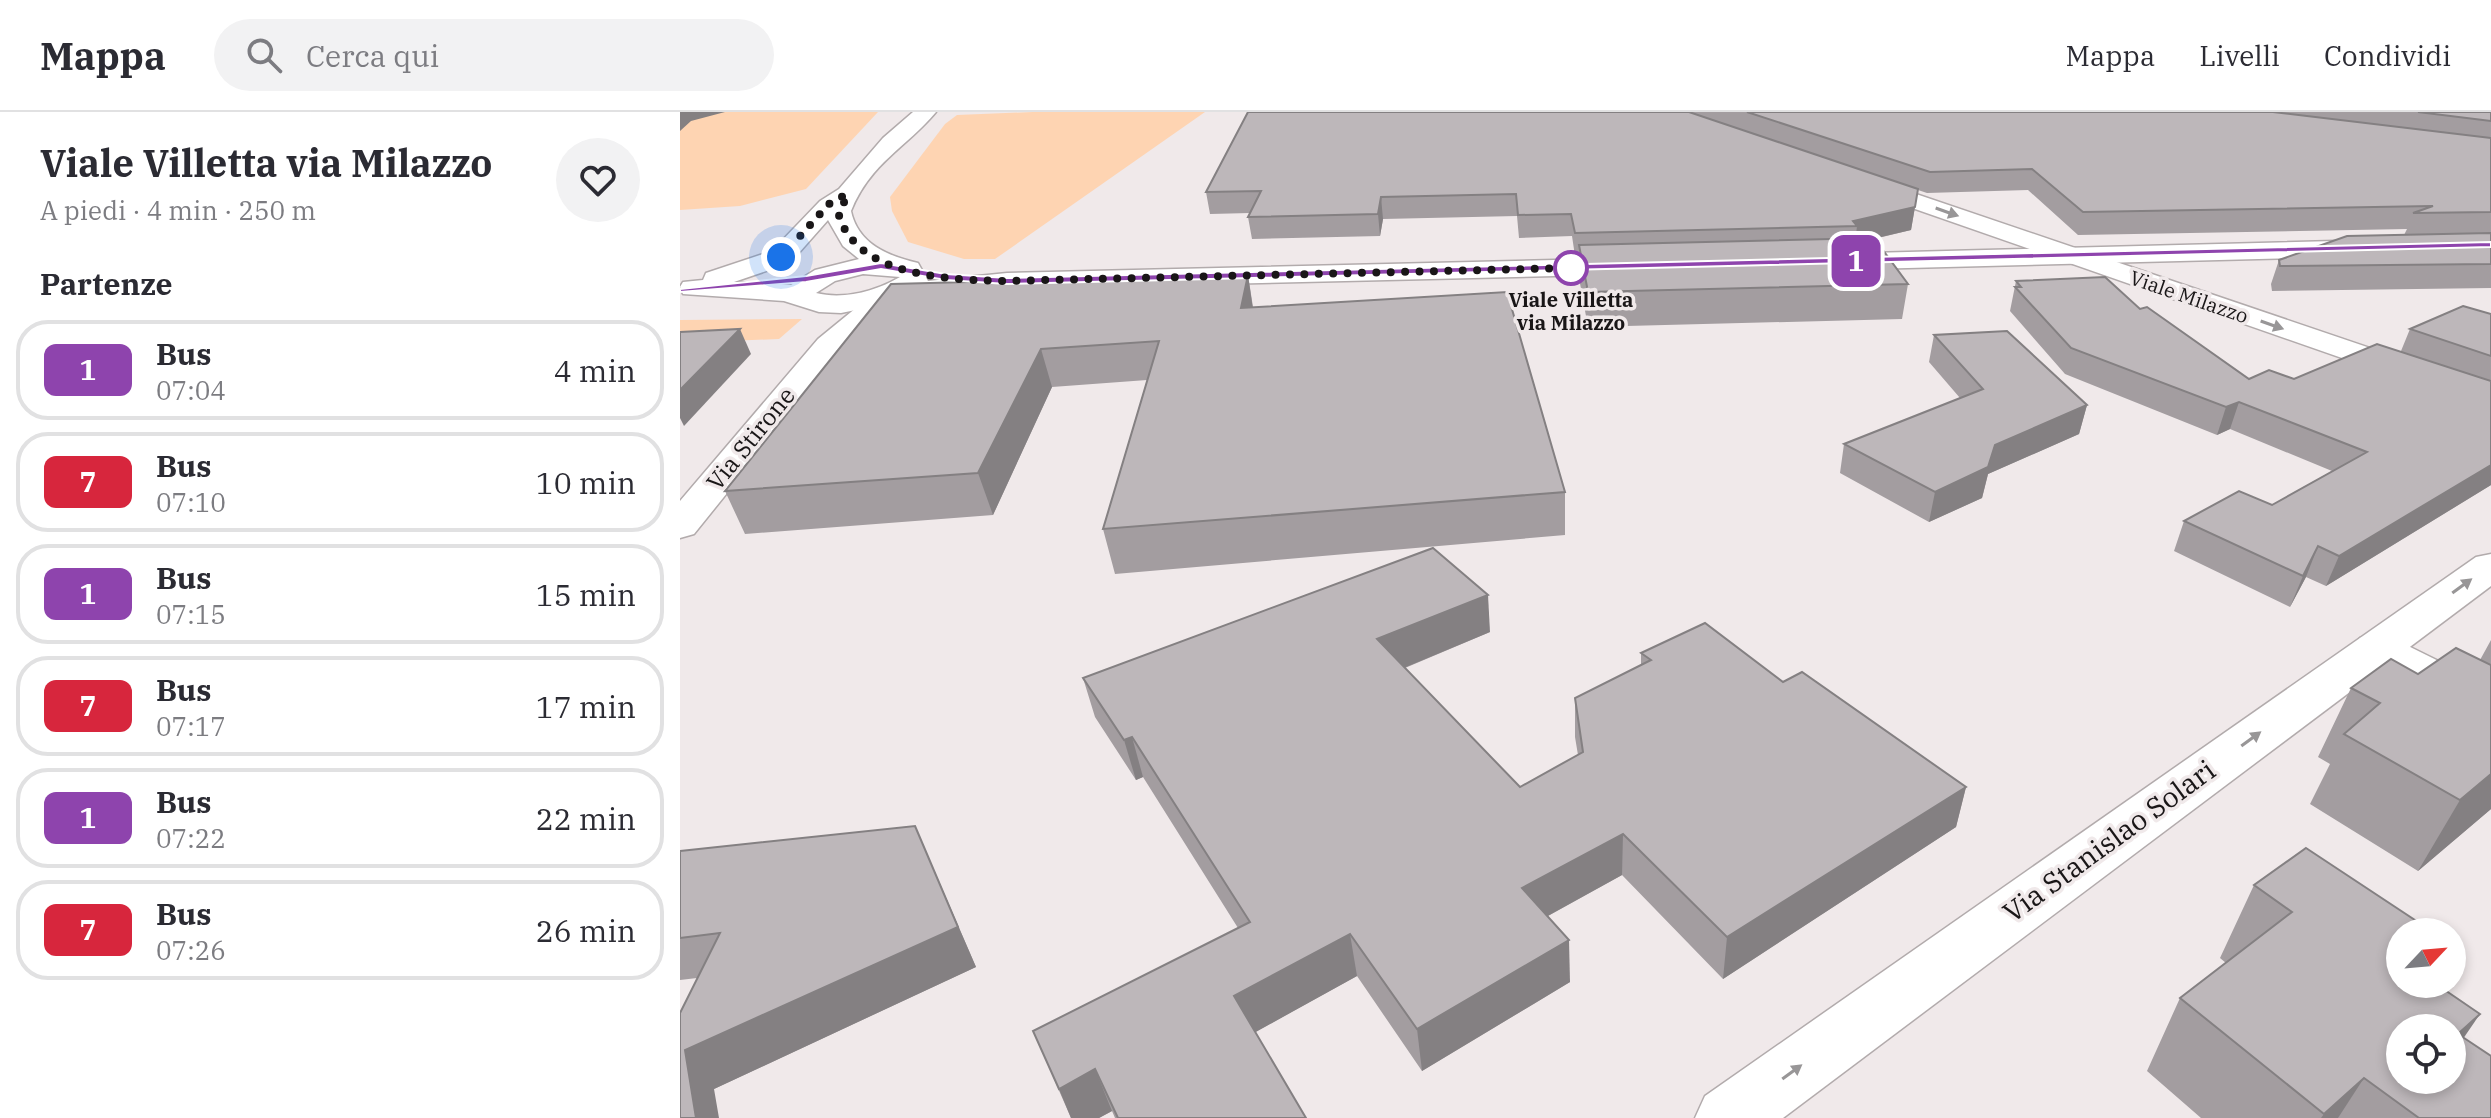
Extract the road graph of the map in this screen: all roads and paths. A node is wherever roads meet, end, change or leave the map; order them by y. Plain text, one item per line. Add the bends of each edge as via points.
1 (926, 112) edge
2 (1834, 172) edge
3 (847, 194) junction
4 (849, 240) junction
5 (2491, 245) edge
6 (2072, 257) junction
7 (1811, 262) edge
8 (1667, 266) edge
9 (904, 268) junction
10 (1007, 281) junction
11 (684, 288) edge
12 (817, 288) junction
13 (889, 295) junction
14 (823, 352) junction
15 (2491, 400) edge
16 (680, 526) edge
17 (2491, 566) edge
18 (2376, 648) junction
19 (2491, 706) edge
20 (1729, 1118) edge

1 - 3 street via 903,128
2 -> 6 street, Viale Milazzo
3 - 4 street via 839,216
3 - 11 street via 829,204 781,257
4 - 9 street via 878,260
4 - 12 street via 846,264
5 - 6 street
6 - 7 street
6 -> 15 street, Viale Milazzo
8 - 10 street
9 - 10 street
9 - 12 street via 870,266
9 - 13 street, Via Stirone via 916,279
10 - 13 street
11 - 12 street
12 - 13 street via 841,304
12 - 14 street via 825,316
13 - 14 street, Via Stirone
14 - 16 street, Via Stirone
18 -> 17 street, Via Stanislao Solari
18 - 19 street
20 -> 18 street, Via Stanislao Solari

